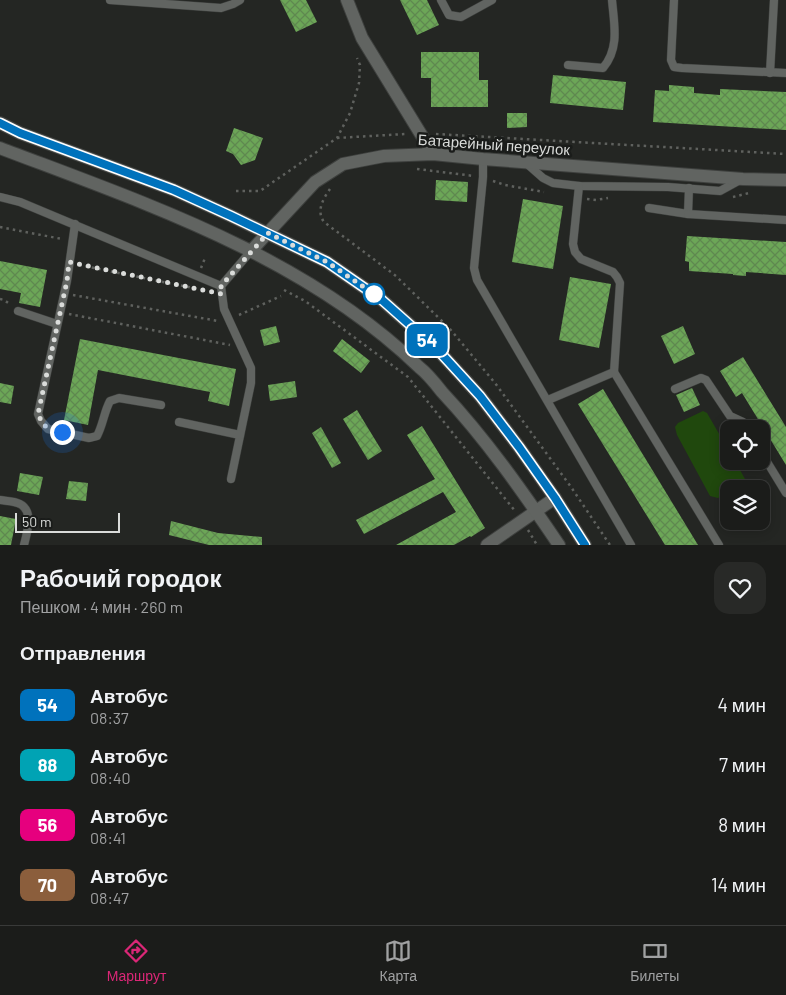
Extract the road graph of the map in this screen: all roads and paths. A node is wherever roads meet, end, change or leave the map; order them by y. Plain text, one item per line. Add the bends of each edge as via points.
1 (110, 0) edge
2 (240, 0) edge
3 (347, 0) edge
4 (441, 0) edge
5 (492, 0) edge
6 (612, 0) edge
7 (674, 0) edge
8 (774, 0) edge
9 (357, 57) dead end
10 (568, 65) dead end
11 (770, 72) junction
12 (786, 74) edge
13 (0, 123) edge
14 (420, 133) junction
15 (338, 138) junction
16 (0, 148) edge
17 (433, 154) junction
18 (786, 154) edge
19 (483, 159) junction
20 (525, 162) junction
21 (415, 169) dead end
22 (484, 177) junction
23 (743, 179) junction
24 (786, 180) edge
25 (579, 186) junction
26 (331, 188) dead end
27 (689, 188) junction
28 (236, 191) dead end
29 (0, 197) edge
30 (649, 208) dead end
31 (688, 214) junction
32 (786, 220) edge
33 (75, 224) junction
34 (0, 227) edge
35 (268, 233) junction
36 (73, 241) junction
37 (251, 251) junction
38 (69, 262) junction
39 (222, 290) junction
40 (284, 290) dead end
41 (64, 293) junction
42 (281, 296) dead end
43 (0, 299) edge
44 (12, 305) dead end
45 (18, 311) dead end
46 (60, 313) junction
47 (229, 320) junction
48 (57, 324) junction
49 (236, 347) dead end
50 (614, 372) junction
51 (675, 389) dead end
52 (548, 400) junction
53 (161, 405) dead end
54 (739, 420) edge
55 (179, 422) dead end
56 (240, 436) junction
57 (770, 467) edge
58 (231, 479) dead end
59 (786, 493) edge
60 (555, 498) junction
61 (0, 500) edge
62 (536, 511) junction
63 (523, 520) junction
64 (24, 545) edge
65 (487, 545) edge
66 (559, 545) edge
67 (585, 545) edge
68 (610, 545) edge
69 (631, 545) edge
70 (719, 545) edge

1 - 2 lane via 221,8
3 - 14 main road via 362,38
4 - 5 lane via 450,15 461,17
6 - 10 lane via 615,39 610,60 603,68
7 - 11 lane via 670,60 674,67
8 - 11 lane
9 - 15 path via 360,65 358,83 350,113
11 - 12 lane
13 - 35 main road via 174,190
14 - 15 path
14 - 17 main road
14 - 18 path
15 - 28 path via 260,191
16 - 37 main road via 164,211
17 - 19 main road, Батарейный переулок
17 - 35 main road, Батарейный переулок via 384,156 344,164 316,182
19 - 20 main road, Батарейный переулок
19 - 22 lane
20 - 23 main road, Батарейный переулок
20 - 25 lane via 553,183
21 - 22 path
22 - 52 lane via 474,268 477,280
23 - 24 main road, Батарейный переулок
23 - 27 lane via 720,191
25 - 27 lane
25 - 50 lane via 575,252 581,259 613,272 620,283
26 - 68 path via 319,210 320,217 396,276 450,330 495,383
27 - 31 lane
29 - 33 lane
30 - 31 lane
31 - 32 lane
33 - 36 lane
33 - 39 lane
34 - 36 path
35 - 37 main road, Батарейный переулок
35 - 60 main road via 327,262 382,300 436,348 480,396
36 - 38 lane
37 - 39 lane, Батарейный переулок
37 - 62 main road via 314,286 367,322 420,367 463,414
38 - 39 path
38 - 41 lane
39 - 47 lane
40 - 63 path via 305,301 408,377
41 - 46 lane
41 - 47 path via 224,322
42 - 47 path
43 - 44 path
45 - 48 lane
46 - 48 lane
46 - 49 path
47 - 56 lane via 251,368 252,383
48 - 53 lane via 38,414 48,429 89,438 97,436 110,401 119,398
50 - 52 lane
50 - 70 lane
51 - 54 lane via 701,378 706,380 730,416
52 - 69 lane
55 - 56 lane
56 - 58 lane
57 - 59 lane
60 - 62 main road
60 - 67 main road
61 - 64 lane via 20,504 27,511
62 - 63 main road
62 - 66 main road
63 - 65 main road

